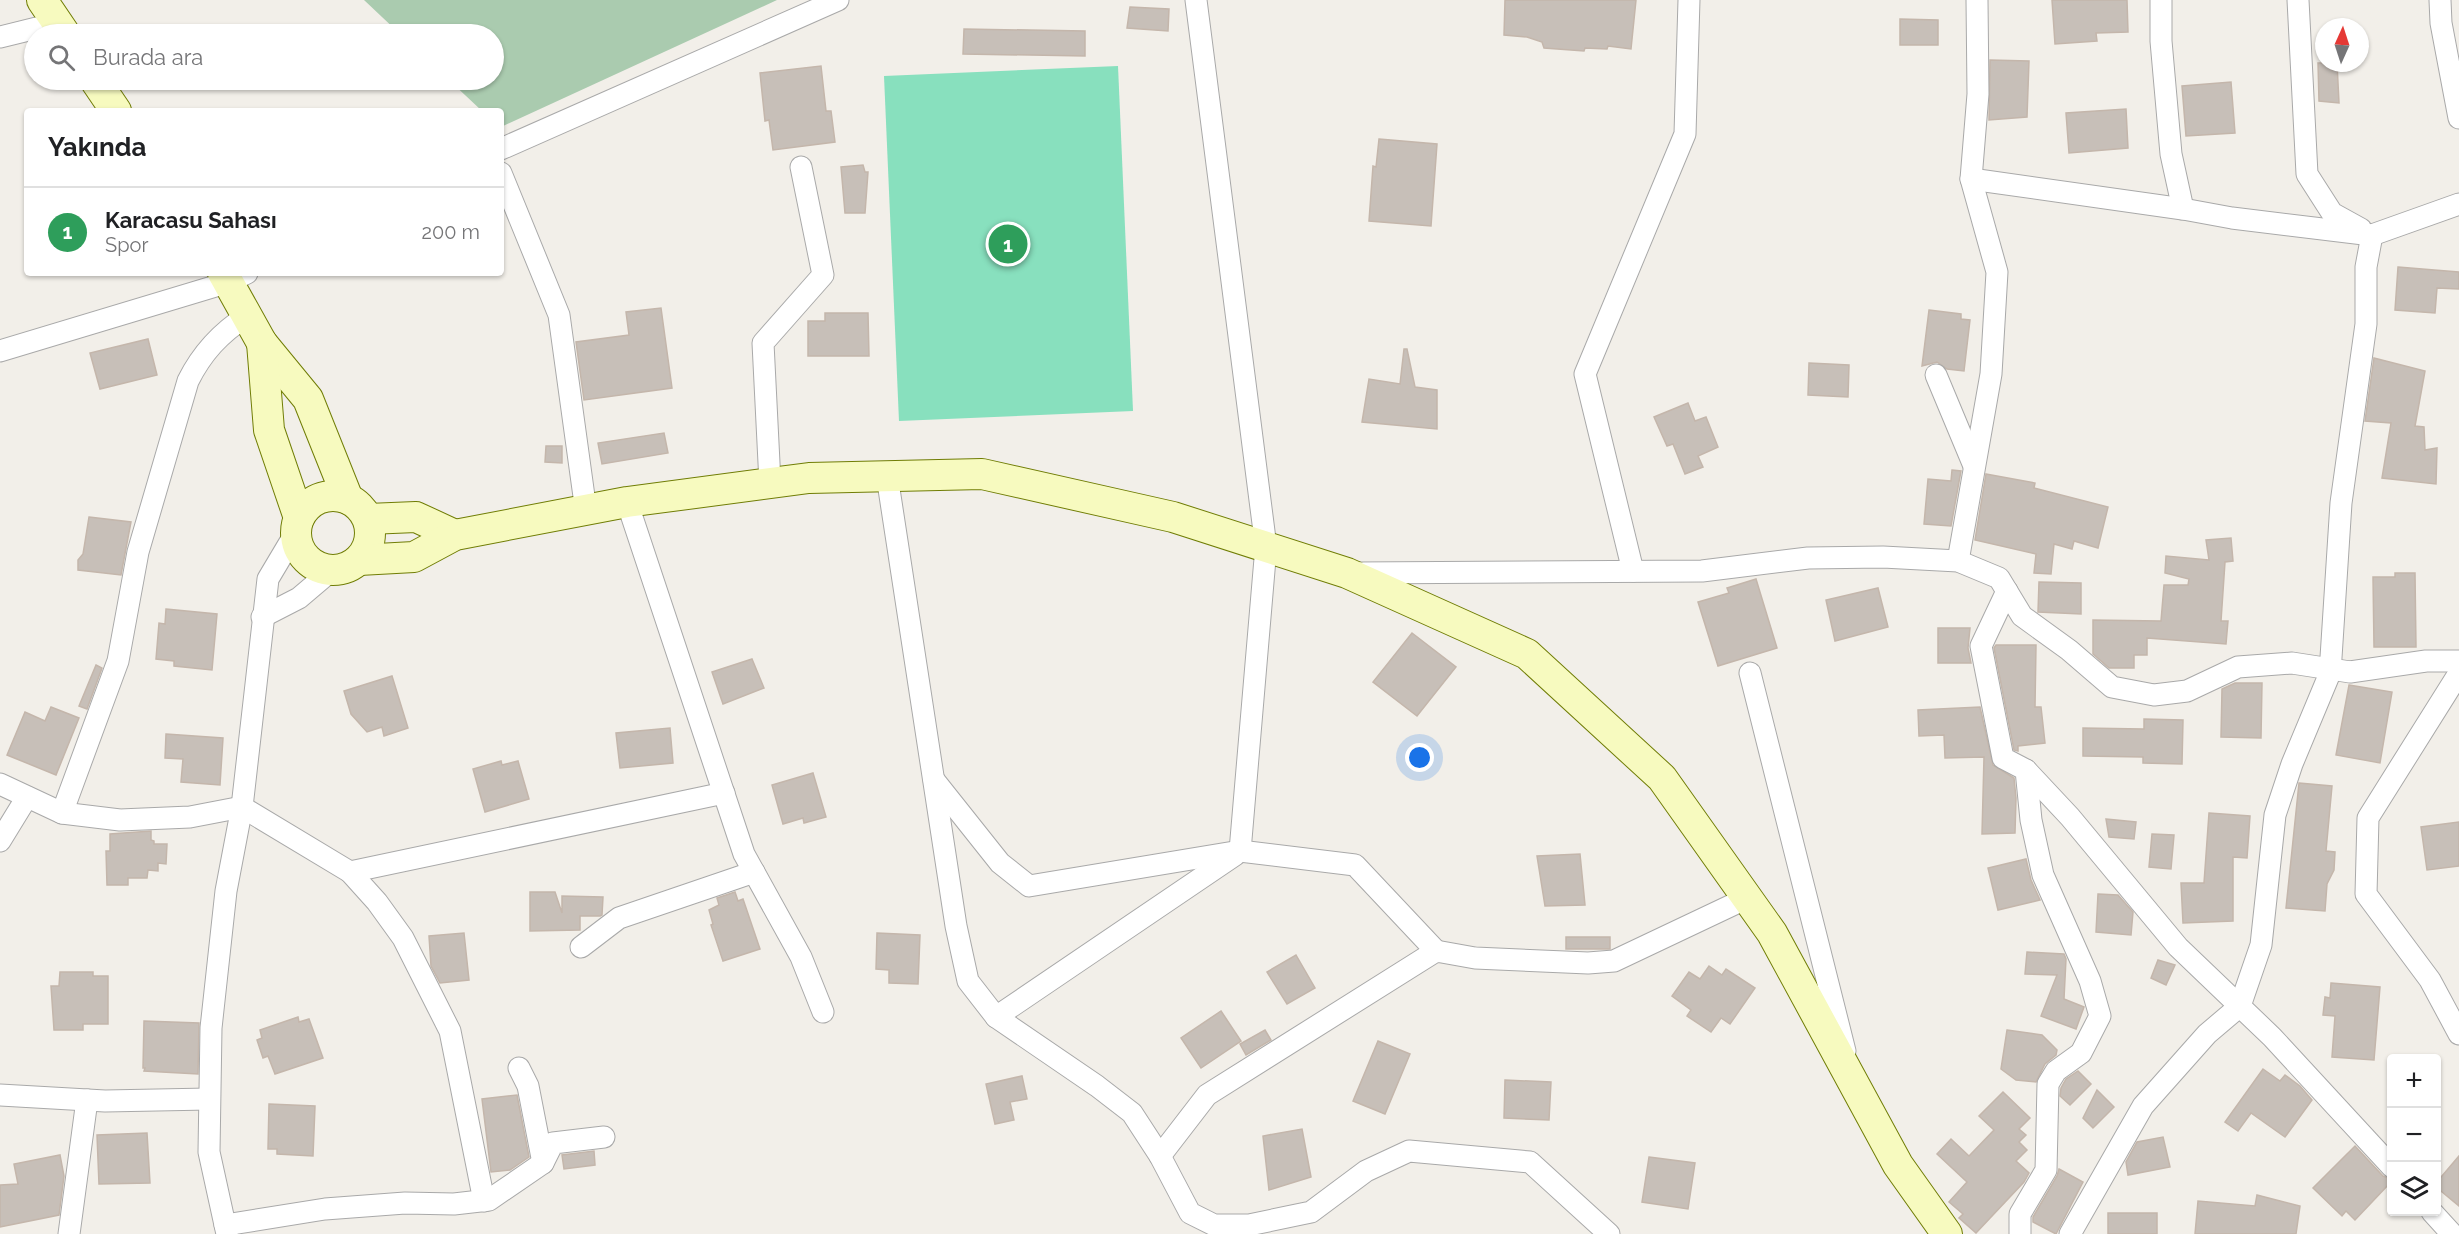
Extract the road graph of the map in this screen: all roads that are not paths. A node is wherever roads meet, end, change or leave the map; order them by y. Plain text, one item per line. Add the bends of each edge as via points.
1 (838, 0) edge
2 (1197, 0) edge
3 (1689, 0) edge
4 (1977, 0) edge
5 (2161, 0) edge
6 (2298, 0) edge
7 (2440, 0) edge
8 (55, 19) edge
9 (40, 24) edge
10 (24, 29) edge
11 (0, 37) edge
12 (102, 90) edge
13 (114, 108) edge
14 (2459, 118) edge
15 (504, 148) edge
16 (801, 167) dead end
17 (1971, 179) junction
18 (504, 180) edge
19 (2459, 204) edge
20 (2183, 209) junction
21 (2372, 234) junction
22 (233, 276) edge
23 (247, 316) junction
24 (262, 343) junction
25 (0, 351) edge
26 (1936, 375) dead end
27 (1974, 466) junction
28 (887, 476) junction
29 (770, 483) junction
30 (627, 502) junction
31 (358, 509) junction
32 (586, 511) junction
33 (297, 525) junction
34 (455, 535) junction
35 (1266, 547) junction
36 (1958, 561) junction
37 (346, 565) junction
38 (1633, 571) junction
39 (1347, 573) junction
40 (2007, 591) junction
41 (262, 617) junction
42 (2459, 662) edge
43 (2330, 669) junction
44 (1750, 673) dead end
45 (2459, 673) edge
46 (2026, 770) junction
47 (933, 779) junction
48 (0, 784) edge
49 (724, 793) junction
50 (27, 797) junction
51 (242, 807) junction
52 (62, 813) junction
53 (0, 841) edge
54 (1240, 851) junction
55 (350, 872) junction
56 (754, 872) junction
57 (1747, 898) junction
58 (581, 947) dead end
59 (1436, 951) junction
60 (2240, 1006) junction
61 (823, 1012) dead end
62 (996, 1017) junction
63 (2459, 1034) edge
64 (519, 1068) dead end
65 (1852, 1080) junction
66 (0, 1095) edge
67 (209, 1098) junction
68 (87, 1100) junction
69 (604, 1137) dead end
70 (1160, 1156) junction
71 (543, 1163) junction
72 (2387, 1163) edge
73 (484, 1201) junction
74 (2436, 1216) edge
75 (226, 1229) edge
76 (69, 1234) edge
77 (1609, 1234) edge
78 (1947, 1234) edge
79 (2020, 1234) edge
80 (2070, 1234) edge
81 (2452, 1234) edge

1 - 15 street
2 - 35 street
3 - 38 street via 1685,134 1585,374
4 - 17 street via 1978,94
5 - 20 street via 2171,154
6 - 21 street via 2307,174 2332,213
7 - 14 street
8 - 9 street
10 - 11 street
12 - 13 main road
16 - 29 street via 823,275 763,343
17 - 20 street
17 - 27 street via 1997,272 1991,374
18 - 32 street via 559,315
19 - 21 street
20 - 21 street
21 - 43 street via 2366,267 2366,324 2341,503
22 - 23 main road
22 - 25 street
23 - 24 main road
23 - 52 street via 219,336 188,381 138,552 118,661
24 - 31 main road via 308,399
24 - 33 main road via 269,430
26 - 27 street
27 - 36 street
28 - 29 main road
28 - 35 main road via 982,474 1173,517
28 - 47 street
29 - 30 main road
30 - 32 main road
30 - 49 street
31 - 33 main road via 334,495 320,498 308,506
31 - 34 main road via 416,517
31 - 37 main road via 371,534 367,548
32 - 34 main road
33 - 37 main road via 298,546 306,558 318,567
33 - 41 street via 268,579
34 - 37 main road via 414,557
35 - 39 main road
35 - 54 street
36 - 38 street via 1808,558 1702,571
36 - 40 street via 1999,578
37 - 41 street via 299,598
38 - 39 street
39 - 57 main road via 1527,654 1662,778
40 - 43 street via 2022,616 2112,687 2154,695 2187,691 2238,668 2292,663
40 - 46 street via 1981,646 2003,758
41 - 51 street
42 - 43 street via 2426,661 2350,672
43 - 60 street via 2275,815 2261,945
44 - 65 street
45 - 63 street via 2368,818 2366,894 2430,980
46 - 60 street via 2178,947
46 - 79 street via 2031,820 2043,875 2090,981 2100,1016 2081,1053 2056,1071 2048,1084 2046,1170 2020,1214
47 - 54 street via 1000,863 1029,886
47 - 62 street via 968,981
48 - 50 street
49 - 55 street
49 - 56 street
50 - 52 street
50 - 53 street
51 - 52 street via 154,820
51 - 55 street
51 - 67 street via 226,891 212,1017
54 - 59 street via 1355,866
54 - 62 street
55 - 73 street via 403,938 450,1031
56 - 58 street via 619,918
56 - 61 street via 801,957
57 - 59 street via 1614,961 1475,958
57 - 65 main road via 1772,933
59 - 70 street via 1207,1095
60 - 72 street
60 - 80 street via 2207,1034 2143,1106
62 - 70 street via 1132,1113
64 - 71 street via 528,1086
65 - 78 main road via 1898,1166
66 - 68 street
67 - 68 street
67 - 75 street via 209,1152
68 - 76 street
69 - 71 street via 553,1143
70 - 77 street via 1190,1213 1214,1225 1250,1225 1311,1212 1366,1171 1409,1151 1530,1162
71 - 73 street
73 - 75 street via 325,1209
74 - 81 street

